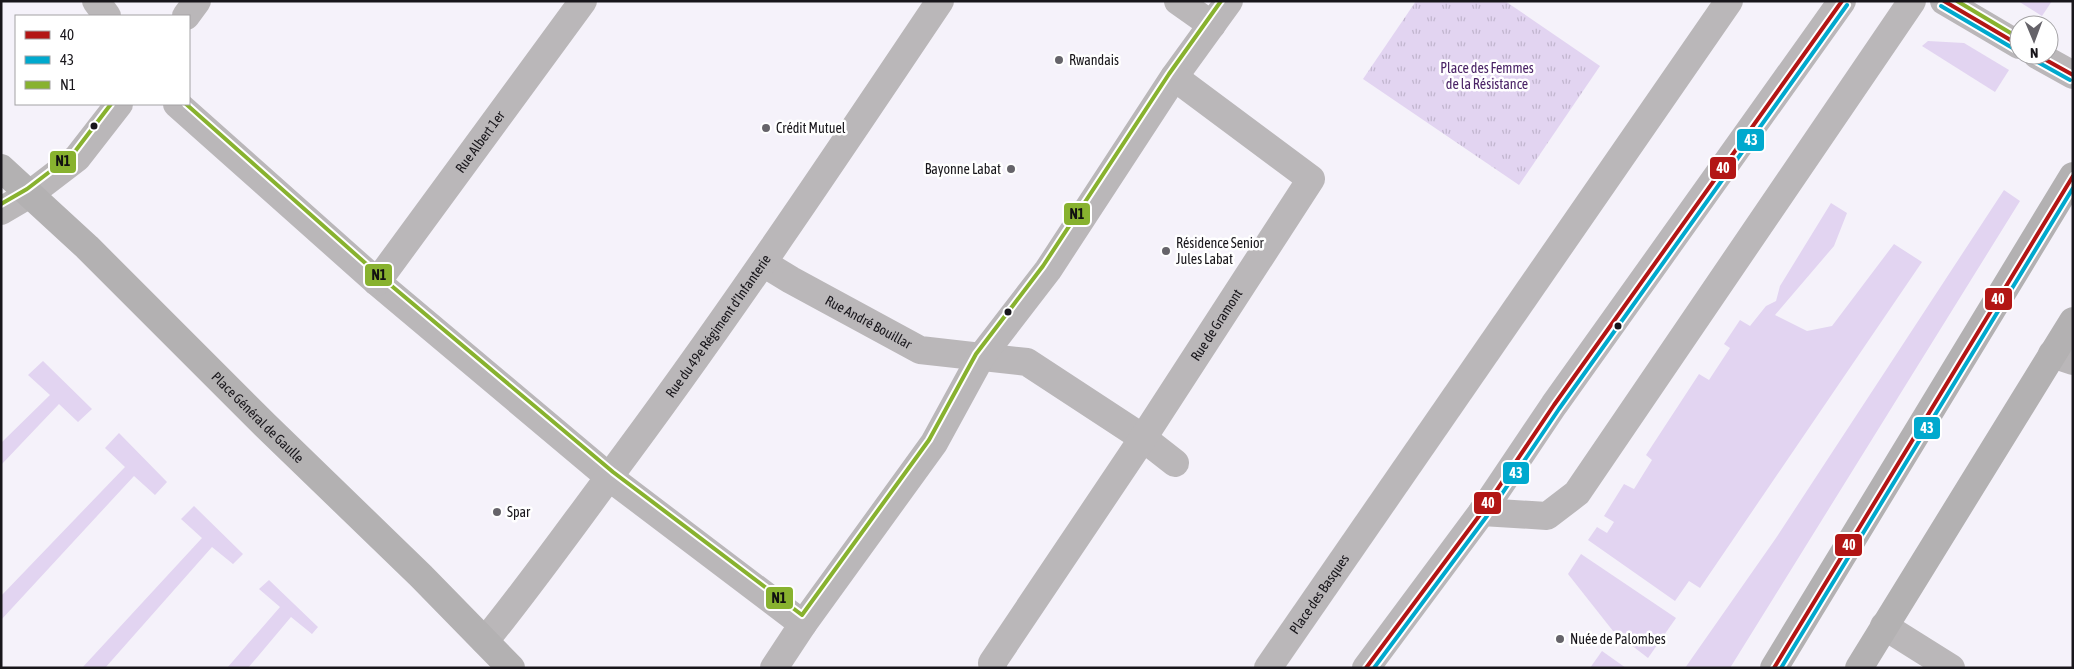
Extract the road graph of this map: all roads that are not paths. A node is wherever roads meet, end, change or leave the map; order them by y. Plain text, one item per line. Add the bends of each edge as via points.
1 (96, 1) edge
2 (197, 1) edge
3 (583, 1) edge
4 (940, 1) edge
5 (1178, 1) edge
6 (1229, 1) edge
7 (1729, 1) edge
8 (1842, 1) edge
9 (1912, 1) edge
10 (1944, 1) edge
11 (106, 15) edge
12 (187, 15) edge
13 (1212, 25) junction
14 (2009, 39) edge
15 (2055, 65) edge
16 (2073, 75) edge
17 (1174, 77) junction
18 (118, 105) edge
19 (178, 105) edge
20 (1, 168) edge
21 (2073, 176) edge
22 (30, 194) junction
23 (1, 211) edge
24 (764, 263) junction
25 (377, 282) junction
26 (2073, 321) edge
27 (981, 357) junction
28 (2062, 357) edge
29 (1143, 438) junction
30 (1175, 463) dead end
31 (609, 477) junction
32 (1482, 512) junction
33 (803, 624) junction
34 (1884, 626) junction
35 (485, 641) junction
36 (511, 668) edge
37 (774, 668) edge
38 (993, 668) edge
39 (1268, 668) edge
40 (1366, 668) edge
41 (1774, 668) edge
42 (1858, 668) edge
43 (1951, 668) edge

1 - 11 street
2 - 12 street
3 - 25 street, Rue Albert 1er
4 - 24 street, Rue du 49e Régiment d'Infanterie
5 - 13 street
6 - 13 street
7 - 39 street, Place des Basques
8 - 32 street via 1549,412
9 - 32 street via 1577,493 1547,516
10 - 14 street
13 - 17 street
15 - 16 street
17 - 27 street via 1048,270
17 - 29 street, Rue de Gramont via 1312,178
18 - 22 street via 77,158
19 - 25 street
20 - 22 main road, Place Général de Gaulle
21 - 41 main road
22 - 23 street
22 - 35 main road, Place Général de Gaulle
24 - 27 street, Rue André Bouillar via 920,350
24 - 31 street, Rue du 49e Régiment d'Infanterie
25 - 31 street
26 - 28 main road
27 - 29 street via 1027,362
27 - 33 street via 934,443
28 - 34 main road
29 - 30 street
29 - 38 street, Rue de Gramont via 992,663
31 - 33 street
31 - 35 street, Rue du 49e Régiment d'Infanterie
32 - 40 street
33 - 37 street
34 - 42 main road
34 - 43 street
35 - 36 main road, Place Général de Gaulle

